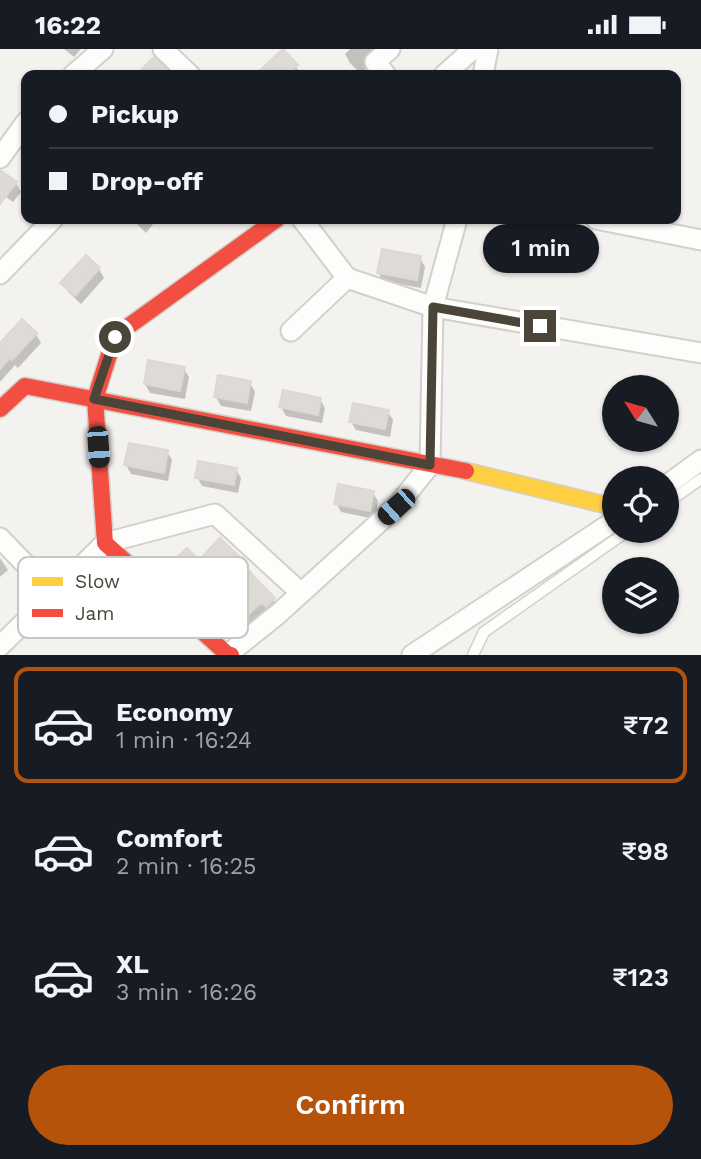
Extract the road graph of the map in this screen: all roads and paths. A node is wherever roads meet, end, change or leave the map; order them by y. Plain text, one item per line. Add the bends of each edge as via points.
1 (103, 49) edge
2 (163, 49) edge
3 (390, 49) edge
4 (473, 49) edge
5 (488, 49) edge
6 (79, 70) edge
7 (185, 70) edge
8 (382, 70) edge
9 (450, 70) edge
10 (484, 70) edge
11 (21, 129) edge
12 (0, 158) edge
13 (48, 224) edge
14 (270, 224) edge
15 (306, 224) edge
16 (456, 224) edge
17 (621, 224) edge
18 (701, 240) edge
19 (0, 274) edge
20 (347, 278) junction
21 (433, 307) junction
22 (292, 331) dead end
23 (701, 353) edge
24 (94, 399) junction
25 (0, 409) edge
26 (701, 460) edge
27 (430, 465) junction
28 (679, 476) edge
29 (701, 479) edge
30 (679, 495) edge
31 (602, 504) edge
32 (602, 529) edge
33 (0, 538) edge
34 (105, 543) junction
35 (611, 543) edge
36 (18, 557) edge
37 (91, 557) edge
38 (120, 557) edge
39 (301, 593) junction
40 (18, 629) edge
41 (209, 638) edge
42 (0, 646) edge
43 (228, 655) edge
44 (412, 655) edge
45 (473, 655) edge

1 - 6 street
2 - 7 street
3 - 8 street via 375,62
4 - 9 street
5 - 10 street
11 - 12 street
13 - 19 street
14 - 24 street via 115,337
15 - 20 street
16 - 21 street
17 - 18 street
20 - 21 street
20 - 22 street
21 - 23 street
21 - 27 street
24 - 25 street via 25,386
24 - 27 street
24 - 34 street
26 - 28 street
27 - 31 street
27 - 39 street via 396,507
29 - 30 lane
32 - 44 street
33 - 36 street
34 - 37 street
34 - 38 street
34 - 39 street via 215,513
35 - 45 lane via 484,632
39 - 43 street
40 - 42 street
41 - 43 street

